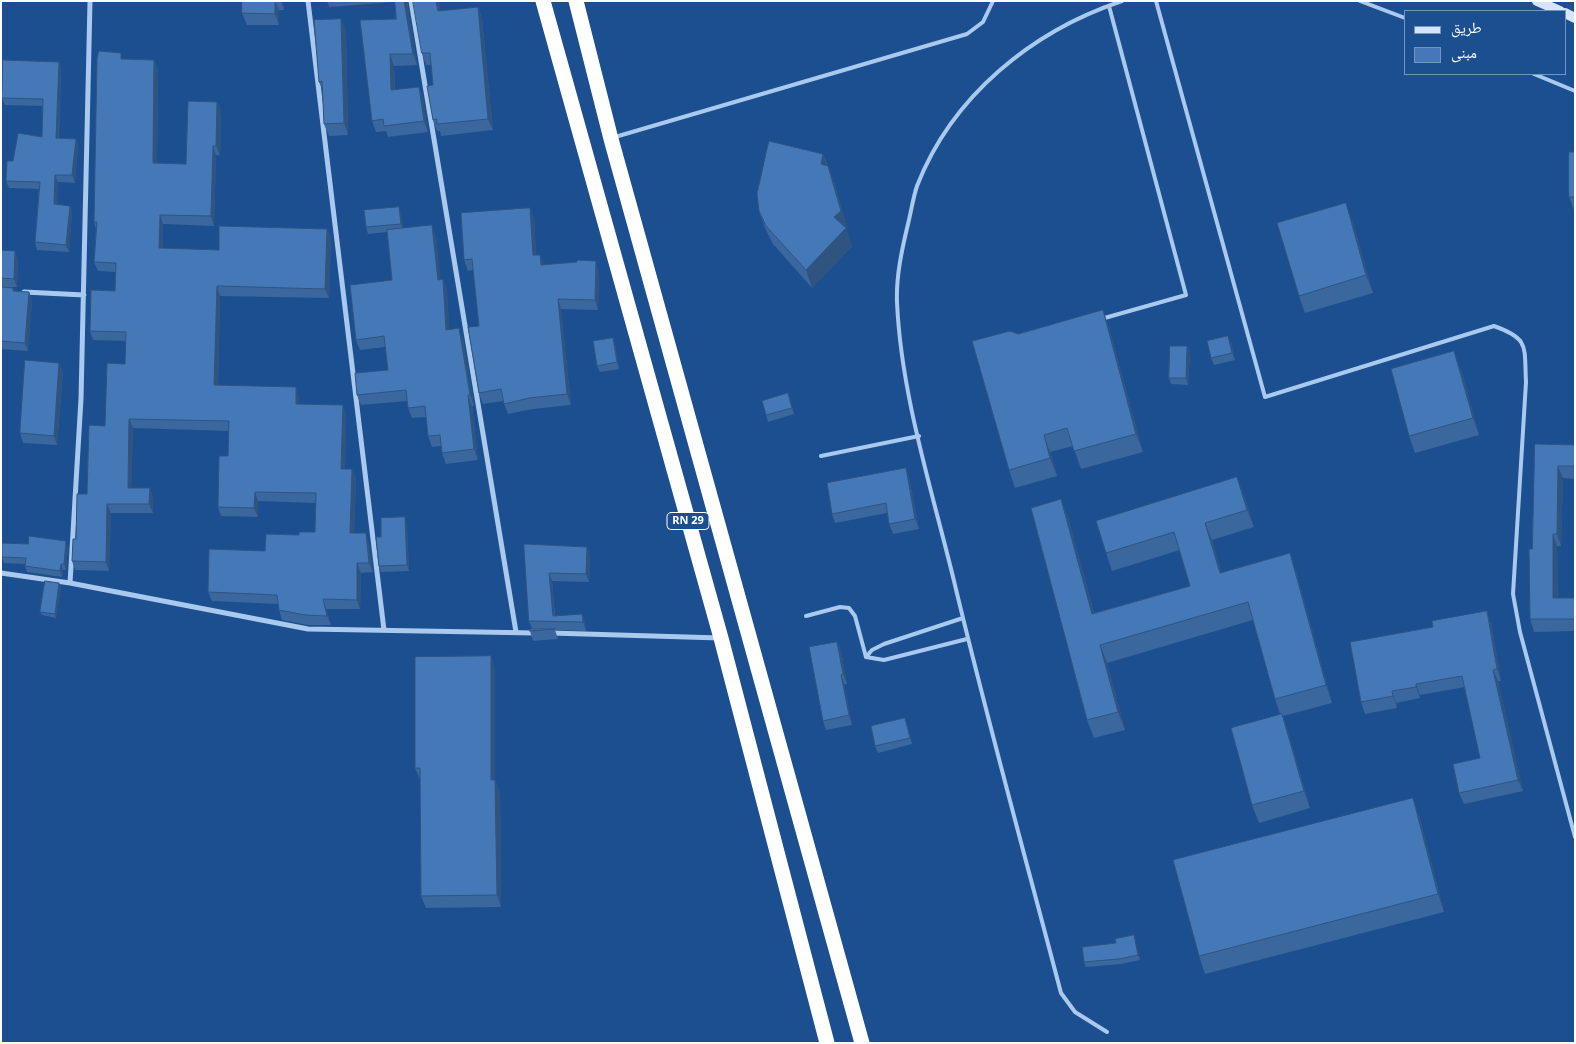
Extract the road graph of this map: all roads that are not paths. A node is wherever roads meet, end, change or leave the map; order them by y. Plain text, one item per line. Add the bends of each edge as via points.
1 (90, 1) edge
2 (308, 1) edge
3 (411, 1) edge
4 (543, 1) edge
5 (576, 1) edge
6 (992, 1) edge
7 (1122, 1) edge
8 (1156, 1) edge
9 (1360, 1) edge
10 (1537, 1) edge
11 (1109, 6) junction
12 (1558, 10) edge
13 (1404, 18) edge
14 (1536, 75) edge
15 (1575, 91) edge
16 (611, 139) junction
17 (20, 292) edge
18 (84, 295) junction
19 (1092, 321) edge
20 (919, 436) junction
21 (822, 456) dead end
22 (1, 573) edge
23 (70, 583) junction
24 (806, 616) dead end
25 (962, 618) junction
26 (384, 630) junction
27 (516, 632) junction
28 (720, 638) junction
29 (967, 639) junction
30 (866, 657) junction
31 (1575, 837) edge
32 (1107, 1032) dead end
33 (827, 1043) edge
34 (862, 1043) edge

1 - 18 street
2 - 26 street
3 - 27 street
4 - 28 highway, RN 29
5 - 16 highway
6 - 16 lane via 983,22 967,34
7 - 11 lane
8 - 31 lane via 1265,397 1494,326 1516,334 1524,348 1526,382 1513,594 1520,632
9 - 13 lane
10 - 12 street
11 - 19 lane via 1186,295
11 - 20 lane via 1058,28 1003,67 964,105 933,151 916,188 902,248 897,299 907,384
14 - 15 lane
16 - 34 highway
17 - 18 street
18 - 23 street
20 - 21 lane
20 - 25 lane
22 - 23 street
23 - 26 street via 308,629
24 - 30 lane via 840,607 849,608 855,616
25 - 29 lane
25 - 30 lane via 884,644
26 - 27 street
27 - 28 street
28 - 33 highway, RN 29
29 - 30 lane via 884,660
29 - 32 lane via 1061,993 1075,1012

